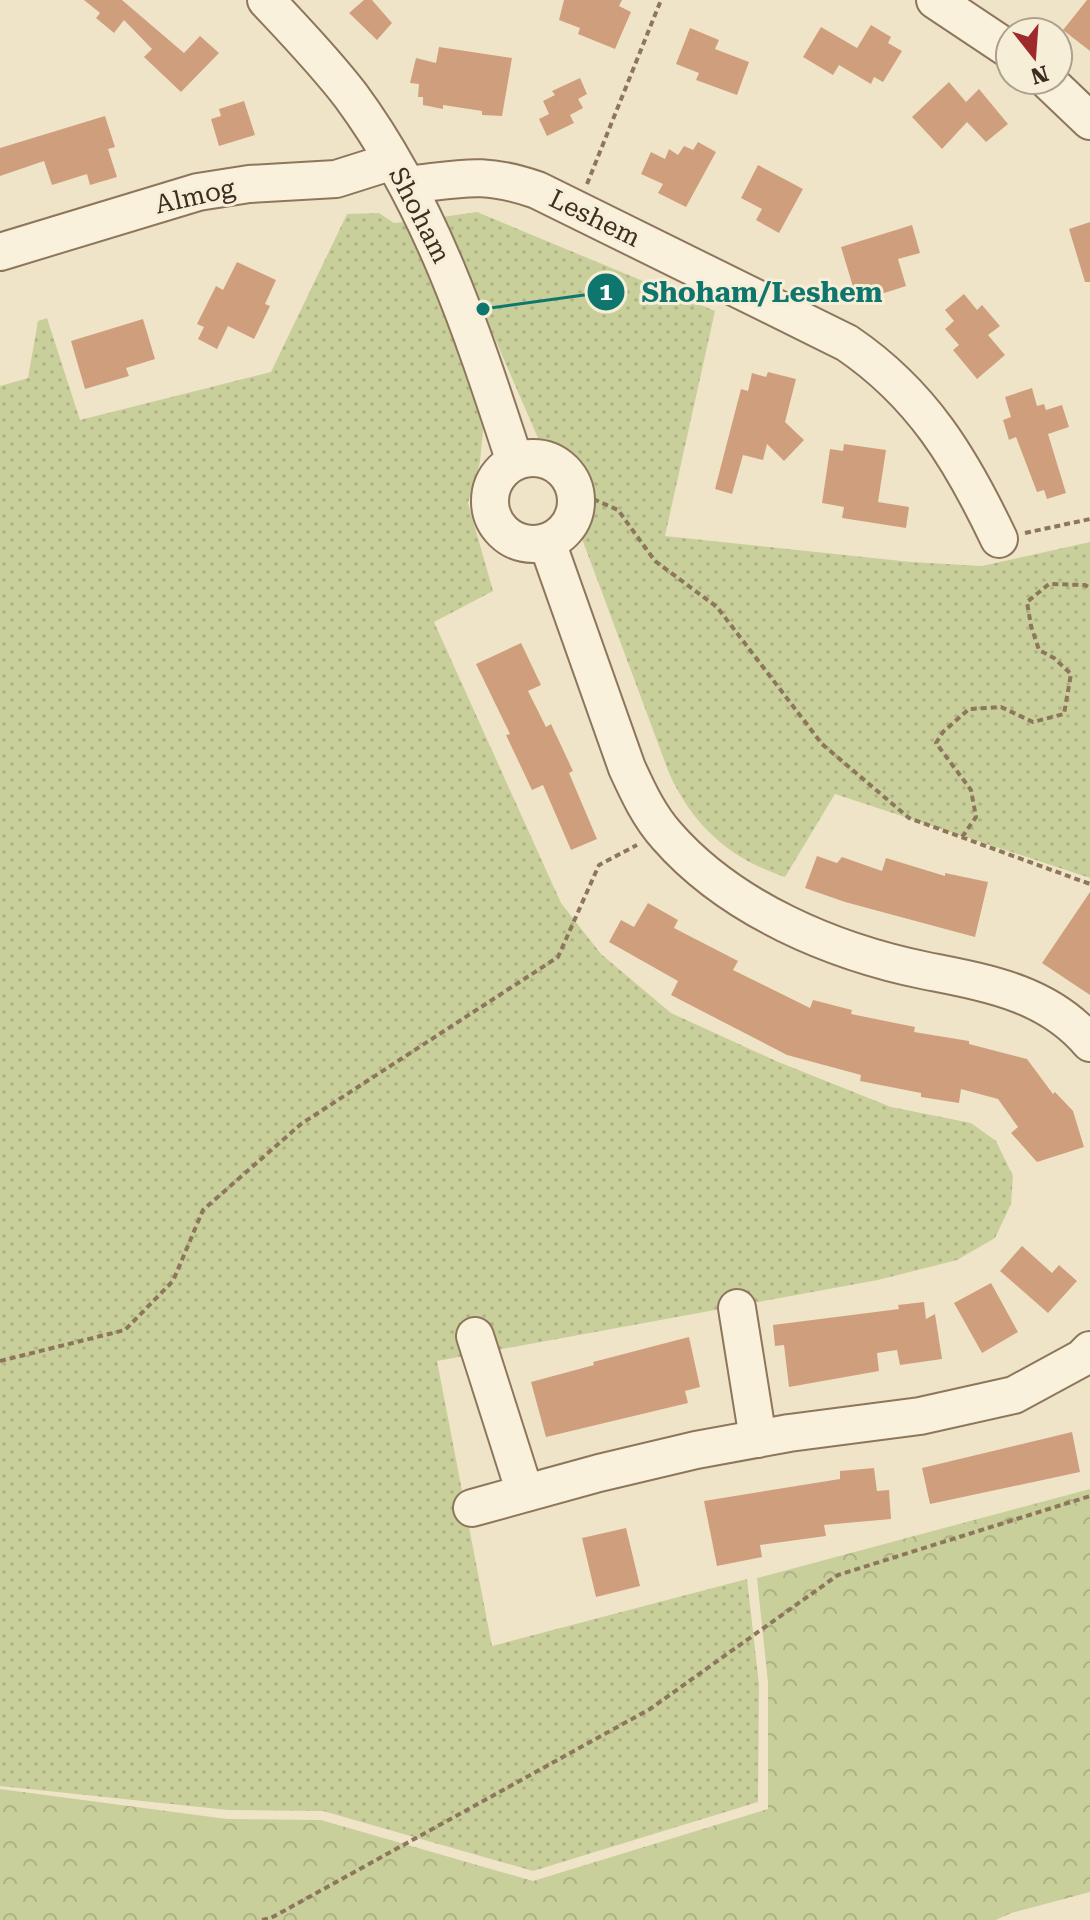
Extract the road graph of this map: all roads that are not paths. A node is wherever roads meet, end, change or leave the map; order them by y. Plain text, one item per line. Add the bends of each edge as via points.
1 (266, 0) edge
2 (935, 0) edge
3 (994, 39) edge
4 (1064, 96) edge
5 (1090, 121) edge
6 (400, 173) junction
7 (0, 252) edge
8 (515, 462) junction
9 (999, 539) road end
10 (547, 542) junction
11 (1090, 1043) edge
12 (737, 1308) dead end
13 (475, 1336) dead end
14 (1090, 1350) edge
15 (758, 1439) junction
16 (525, 1493) junction
17 (472, 1508) dead end

1 - 6 street, Shoham via 350,96
2 - 3 street
4 - 5 street
6 - 7 street, Almog via 198,192
6 - 8 street, Shoham via 461,300
6 - 9 street, Leshem via 499,179 537,190 822,329 871,359 911,396 945,440
8 - 10 street via 496,477 489,504 492,518 511,539
8 - 10 street via 547,460 570,478 576,506 572,520
10 - 11 street via 627,768 643,803 694,864 728,890 805,932 887,961 1027,995
12 - 15 street
13 - 16 street
14 - 15 street via 1014,1395 920,1416
15 - 16 street
16 - 17 street

